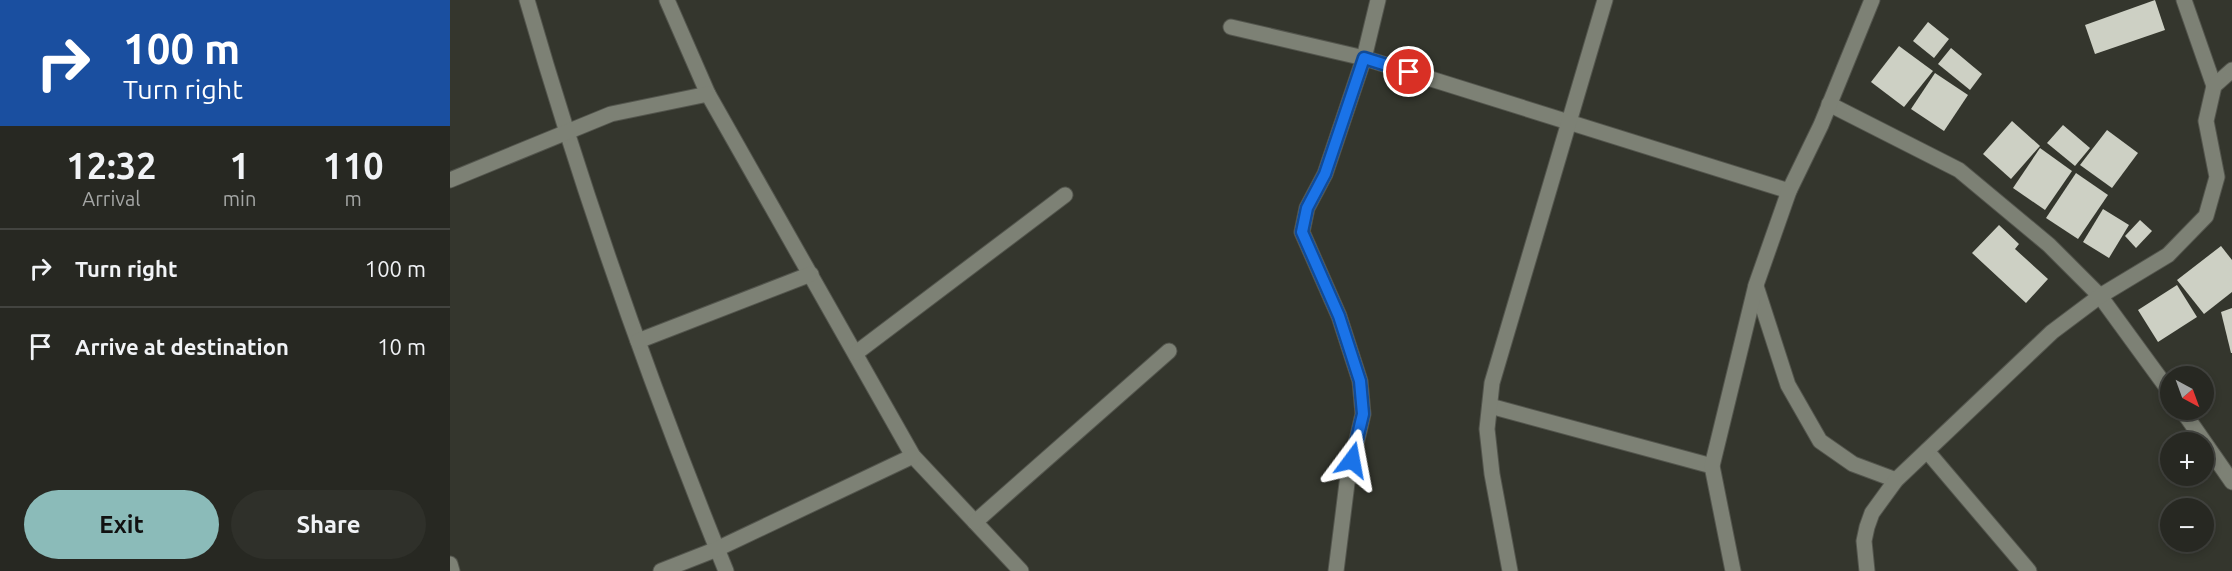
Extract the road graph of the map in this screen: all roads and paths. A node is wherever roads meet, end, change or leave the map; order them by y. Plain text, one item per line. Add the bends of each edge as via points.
1 (526, 0) edge
2 (667, 0) edge
3 (1378, 0) edge
4 (1605, 0) edge
5 (1872, 0) edge
6 (2184, 0) edge
7 (1231, 27) dead end
8 (1364, 58) junction
9 (2232, 70) edge
10 (2214, 86) junction
11 (708, 94) junction
12 (1829, 104) junction
13 (1569, 123) junction
14 (565, 133) junction
15 (450, 180) edge
16 (1789, 191) junction
17 (1065, 195) dead end
18 (811, 274) junction
19 (1756, 285) junction
20 (2100, 296) junction
21 (638, 341) junction
22 (1169, 351) dead end
23 (856, 353) junction
24 (2160, 378) edge
25 (1490, 405) junction
26 (2189, 420) edge
27 (1927, 451) junction
28 (914, 456) junction
29 (1712, 466) junction
30 (1896, 480) junction
31 (2232, 482) edge
32 (975, 522) junction
33 (717, 549) junction
34 (450, 564) edge
35 (452, 571) edge
36 (661, 571) edge
37 (726, 571) edge
38 (1021, 571) edge
39 (1336, 571) edge
40 (1510, 571) edge
41 (1733, 571) edge
42 (1868, 571) edge
43 (2030, 571) edge

1 - 14 street
2 - 11 street
3 - 8 street
4 - 13 street
5 - 12 street
6 - 10 street
7 - 8 street
8 - 13 street
8 - 39 street via 1325,174 1307,208 1302,232 1339,316 1360,381 1363,414 1347,483
9 - 10 street
10 - 20 street via 2206,121 2217,177 2206,216 2168,255
11 - 14 street via 611,114
11 - 18 street
12 - 16 street
12 - 20 street via 1959,170 2049,245
13 - 16 street
13 - 25 street via 1492,383
14 - 15 street
14 - 21 street
16 - 19 street
17 - 23 street
18 - 21 street
18 - 23 street
19 - 29 street
19 - 30 street via 1788,386 1820,441 1853,464
20 - 24 street
20 - 27 street via 2052,332
21 - 33 street
22 - 32 street
23 - 28 street
25 - 29 street
25 - 40 street via 1487,429 1492,474
26 - 31 street
27 - 30 street
27 - 43 street
28 - 32 street
28 - 33 street
29 - 41 street
30 - 42 street via 1872,513 1867,527 1864,541
32 - 38 street
33 - 36 street
33 - 37 street
34 - 35 street

